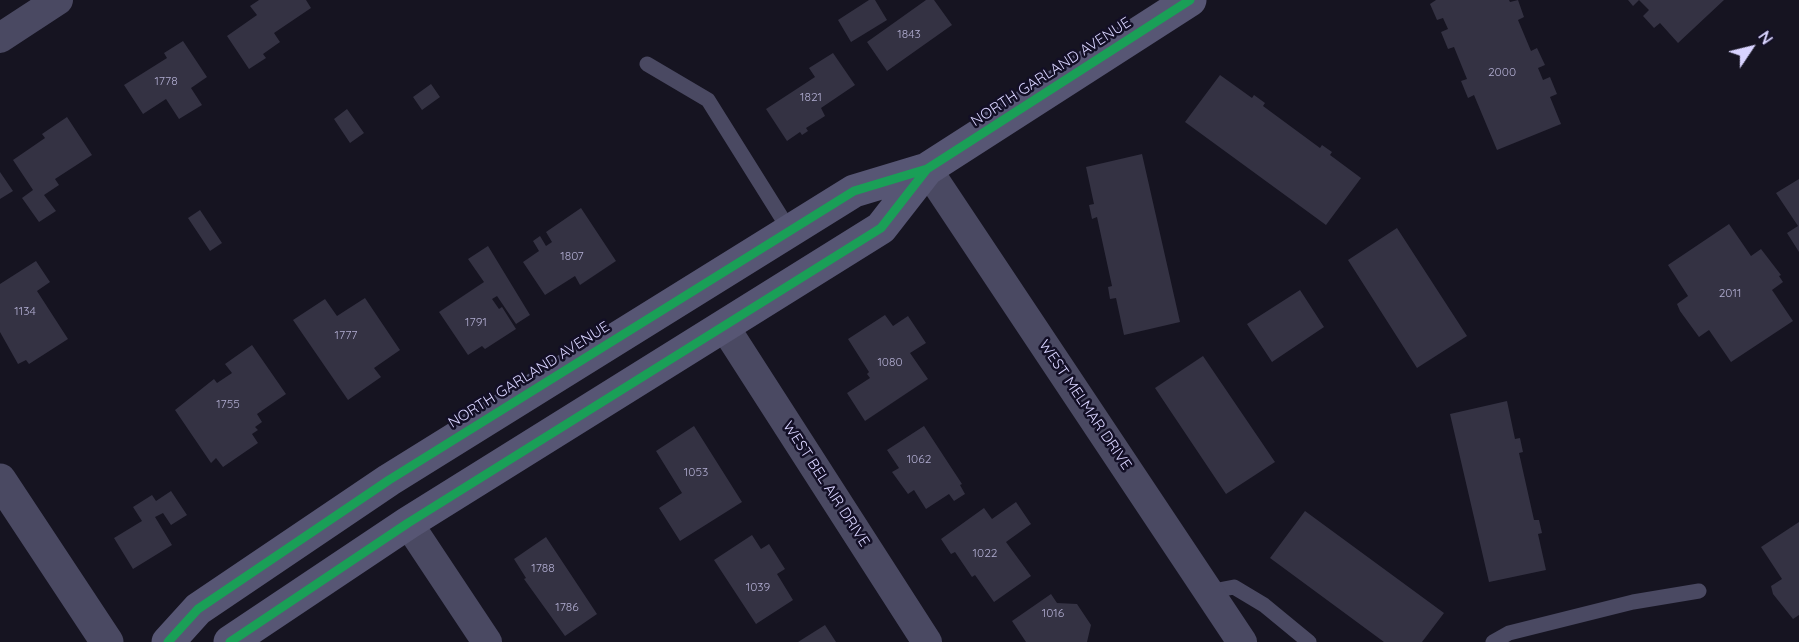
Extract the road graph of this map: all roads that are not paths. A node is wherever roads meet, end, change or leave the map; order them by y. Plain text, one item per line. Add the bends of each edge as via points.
1 (58, 0) edge
2 (1190, 0) edge
3 (0, 38) edge
4 (647, 64) dead end
5 (927, 169) junction
6 (790, 231) junction
7 (724, 326) junction
8 (0, 480) edge
9 (408, 523) junction
10 (1699, 591) dead end
11 (1208, 592) junction
12 (106, 642) edge
13 (168, 642) edge
14 (230, 642) edge
15 (487, 642) edge
16 (927, 642) edge
17 (1242, 642) edge
18 (1309, 642) edge
19 (1493, 642) edge

1 - 3 street
2 - 5 main road, NORTH GARLAND AVENUE
4 - 6 lane via 708,100
5 - 6 main road, NORTH GARLAND AVENUE via 854,191
5 - 7 main road, NORTH GARLAND AVENUE via 881,228
5 - 11 street, WEST MELMAR DRIVE
6 - 13 main road, NORTH GARLAND AVENUE via 389,480 198,609
7 - 9 main road, NORTH GARLAND AVENUE
7 - 16 street, WEST BEL AIR DRIVE
8 - 12 street
9 - 14 main road, NORTH GARLAND AVENUE
9 - 15 street
10 - 19 lane via 1633,602 1509,633
11 - 17 street, WEST MELMAR DRIVE
11 - 18 lane via 1234,587

